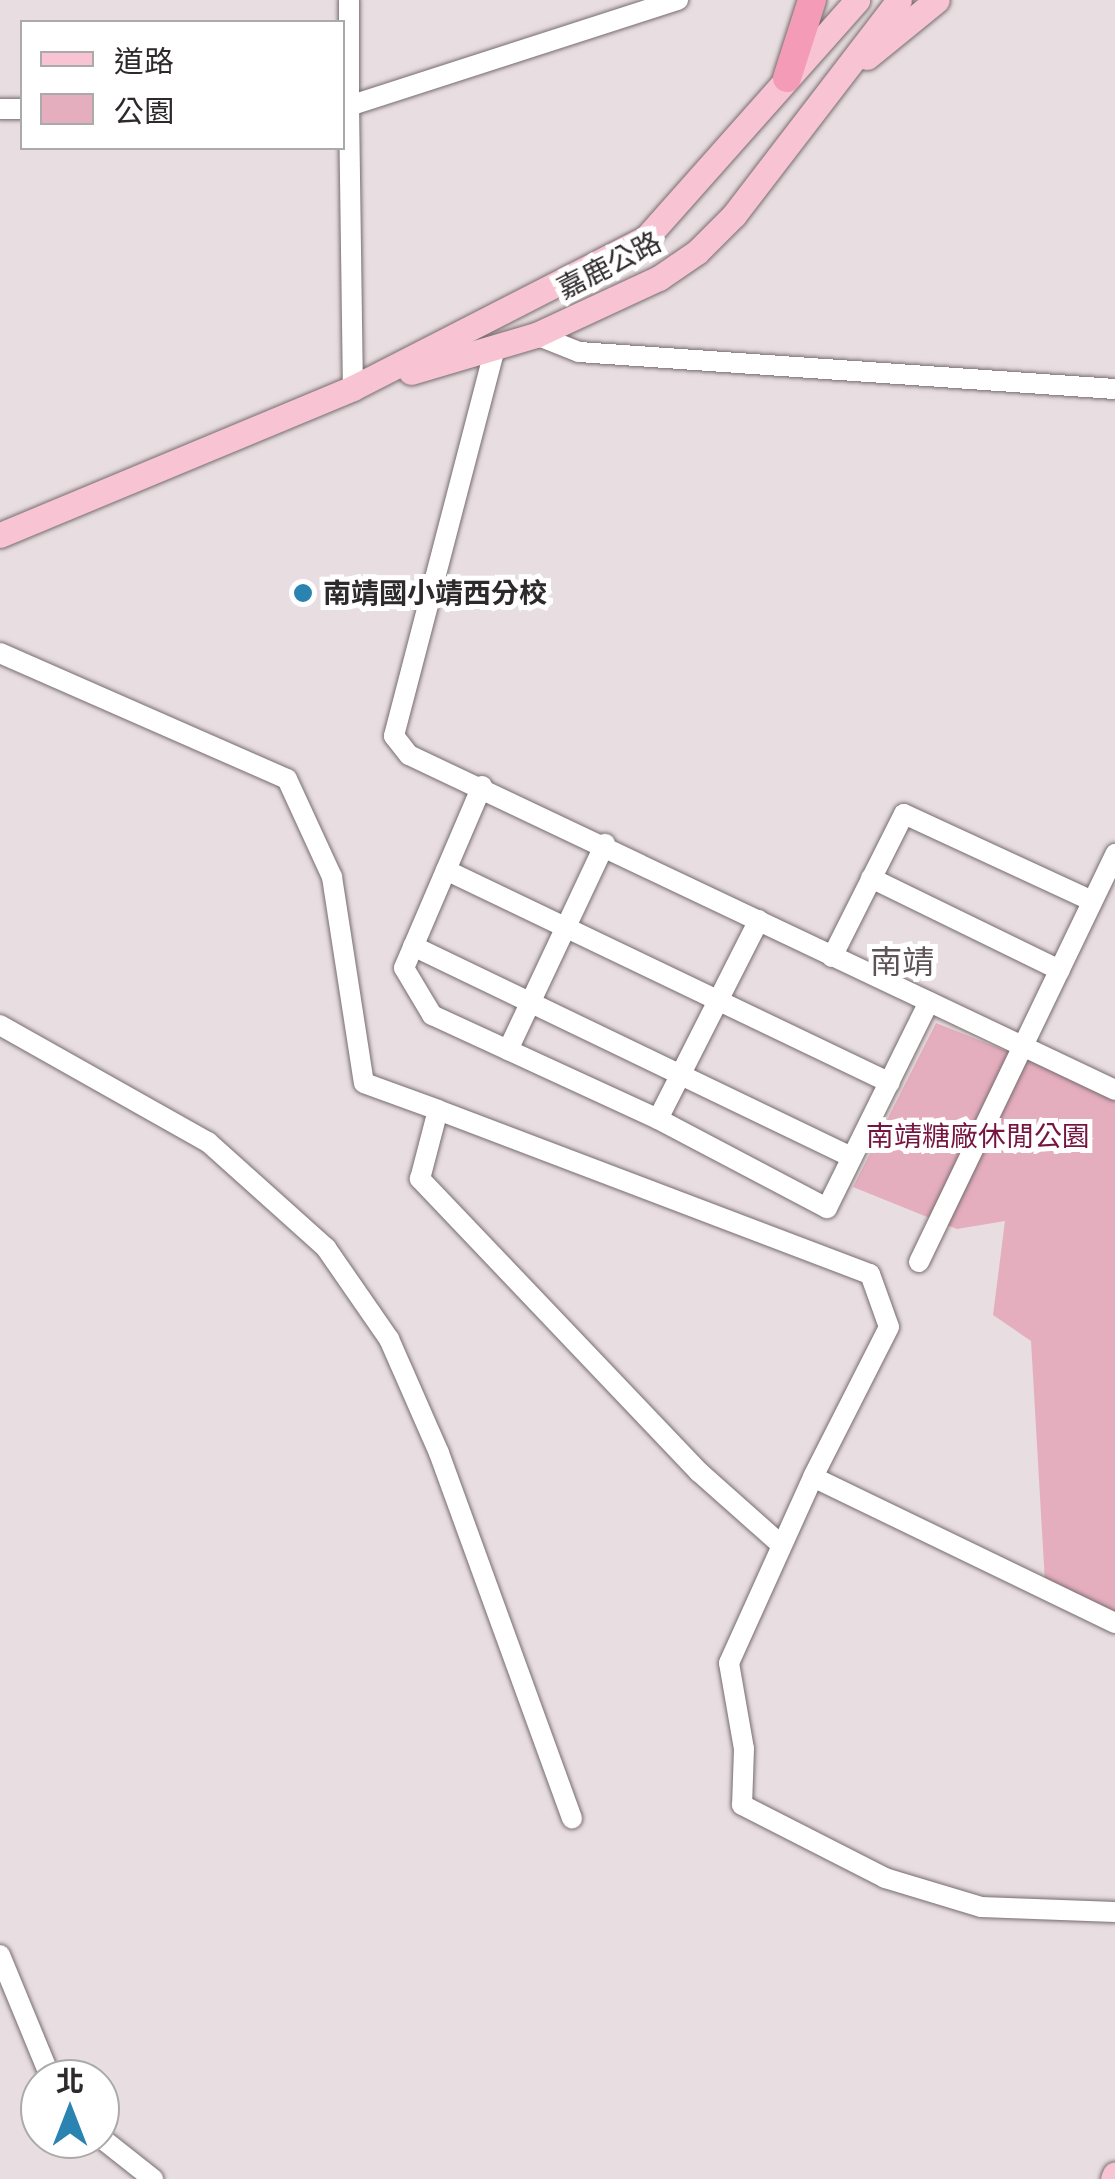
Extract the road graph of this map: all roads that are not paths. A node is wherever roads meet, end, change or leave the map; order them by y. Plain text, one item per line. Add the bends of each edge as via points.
1 (349, 0) edge
2 (678, 0) edge
3 (812, 0) edge
4 (857, 0) edge
5 (899, 0) edge
6 (937, 0) edge
7 (787, 78) junction
8 (830, 83) junction
9 (346, 106) edge
10 (536, 334) junction
11 (495, 348) junction
12 (353, 388) junction
13 (1115, 388) edge
14 (0, 535) edge
15 (0, 653) edge
16 (482, 786) junction
17 (605, 844) junction
18 (1115, 854) edge
19 (446, 870) junction
20 (871, 878) junction
21 (1092, 901) junction
22 (758, 920) junction
23 (568, 926) junction
24 (413, 946) junction
25 (832, 957) junction
26 (1060, 970) junction
27 (718, 1001) junction
28 (928, 1002) junction
29 (530, 1005) junction
30 (0, 1024) edge
31 (1023, 1048) junction
32 (508, 1050) junction
33 (680, 1076) junction
34 (890, 1083) junction
35 (1115, 1090) edge
36 (438, 1110) junction
37 (658, 1119) junction
38 (852, 1157) junction
39 (918, 1262) dead end
40 (813, 1477) junction
41 (779, 1543) junction
42 (1115, 1623) edge
43 (572, 1819) dead end
44 (1115, 1912) edge
45 (0, 1955) edge
46 (43, 2059) edge
47 (120, 2153) edge
48 (152, 2179) edge

1 - 9 street
2 - 9 street
3 - 7 highway
4 - 7 main road, 嘉鹿公路
5 - 8 main road, 嘉鹿公路
6 - 8 main road
7 - 12 main road, 嘉鹿公路 via 646,238
8 - 10 main road, 嘉鹿公路 via 734,215 697,252 660,278
9 - 12 street
10 - 11 main road, 嘉鹿公路
10 - 13 street via 578,352
11 - 12 main road, 嘉鹿公路
11 - 16 street via 394,736 409,755
12 - 14 main road, 嘉鹿公路
15 - 36 street via 287,779 332,877 364,1082
16 - 17 street
16 - 19 street
17 - 22 street
17 - 23 street
18 - 21 street
19 - 23 street
19 - 24 street
20 - 21 street via 904,814
20 - 25 street
20 - 26 street
21 - 26 street
22 - 25 street
22 - 27 street
23 - 27 street
23 - 29 street
24 - 29 street
24 - 32 street via 404,968 432,1015
25 - 28 street
26 - 31 street
27 - 33 street
27 - 34 street
28 - 31 street
28 - 34 street
29 - 32 street
29 - 33 street
30 - 43 street via 208,1142 326,1248 388,1340 439,1454
31 - 35 street
31 - 39 street
32 - 37 street
33 - 37 street
33 - 38 street
34 - 38 street
36 - 40 street via 870,1274 889,1327
36 - 41 street via 420,1179 698,1472
37 - 38 street via 828,1208
40 - 41 street
40 - 42 street
41 - 44 street via 729,1663 744,1750 742,1805 885,1878 981,1907
45 - 46 street
47 - 48 street

